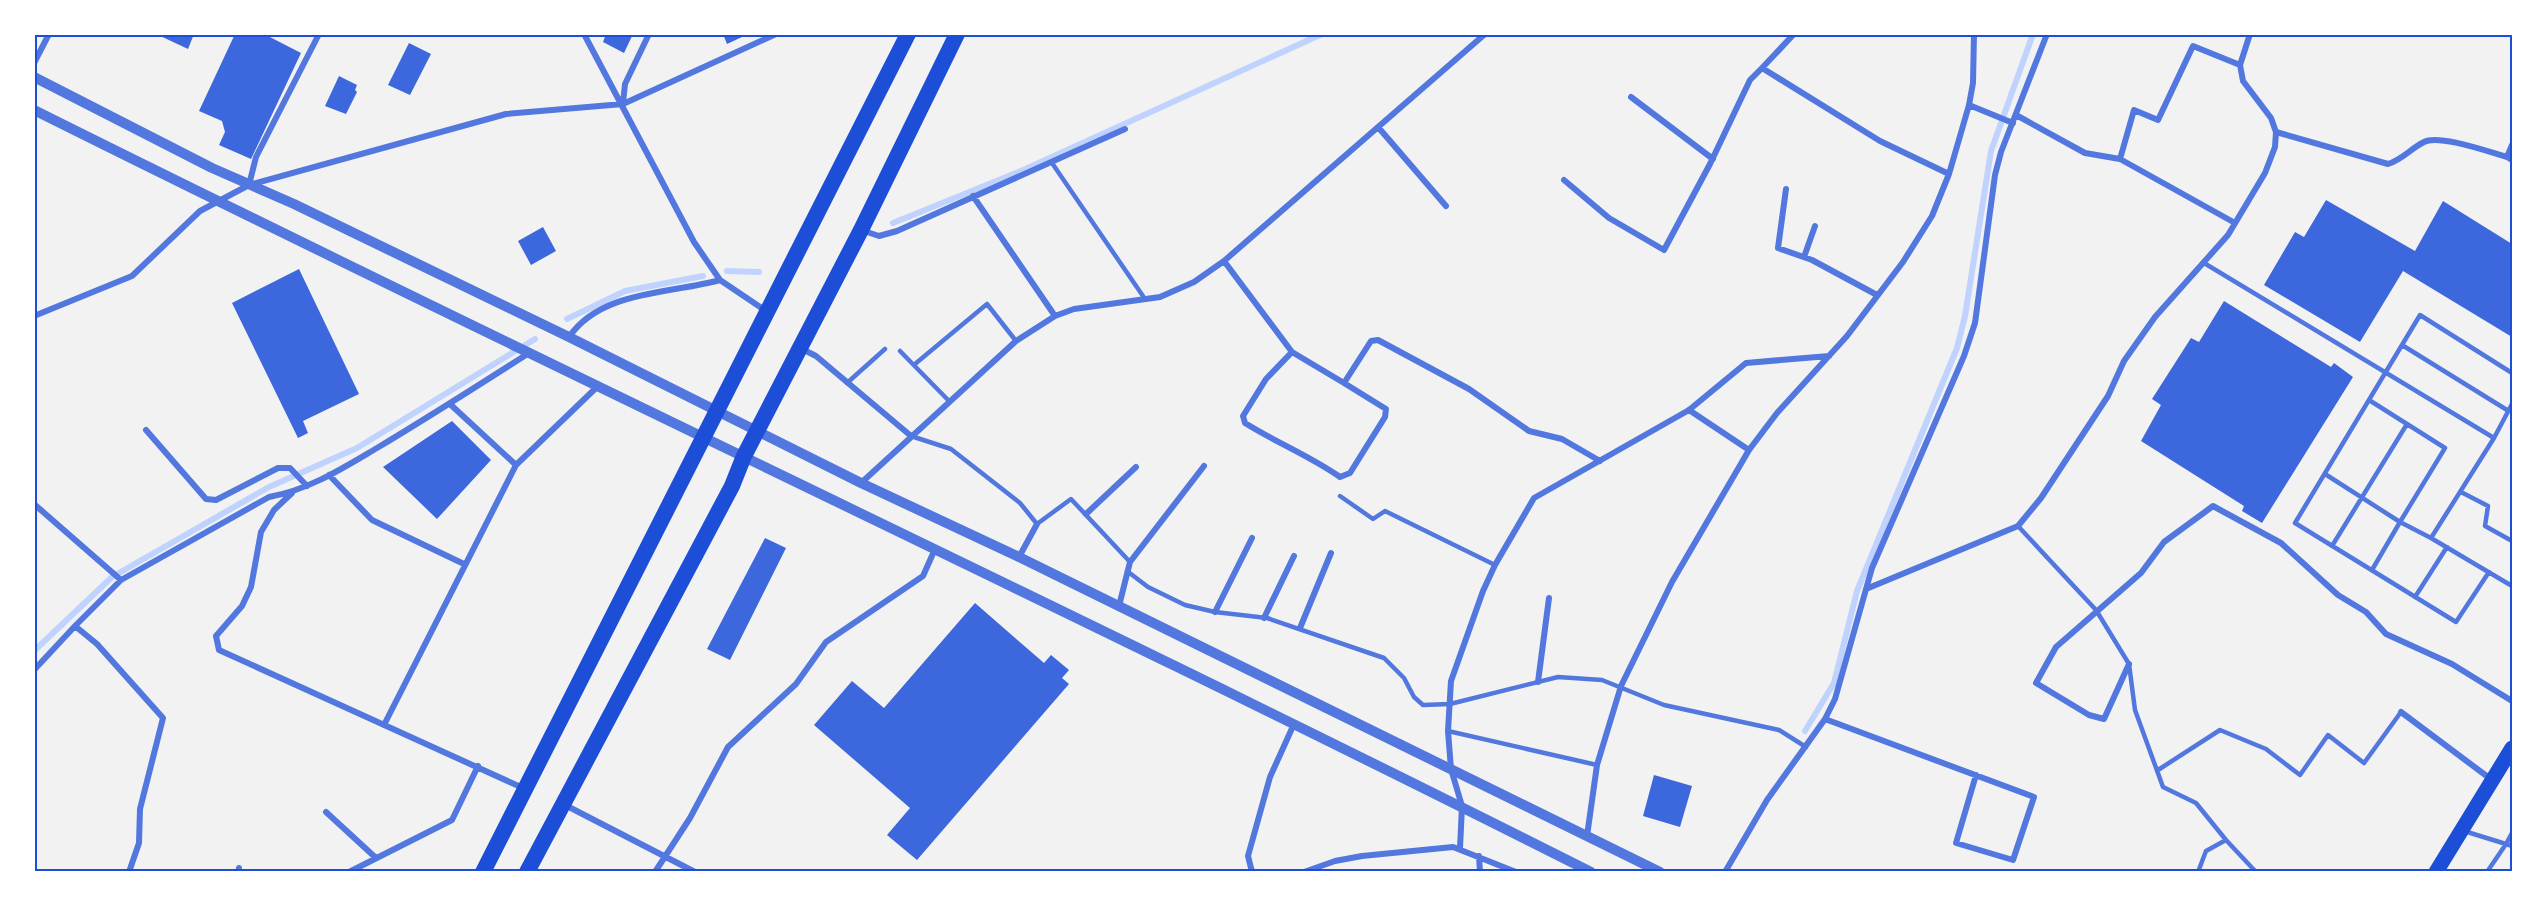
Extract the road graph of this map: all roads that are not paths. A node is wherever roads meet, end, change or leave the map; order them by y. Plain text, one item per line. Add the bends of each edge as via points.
1 (49, 34) edge
2 (319, 34) edge
3 (584, 34) edge
4 (649, 34) edge
5 (776, 34) edge
6 (908, 34) edge
7 (957, 34) edge
8 (1485, 34) edge
9 (1794, 34) edge
10 (1974, 34) edge
11 (2047, 34) edge
12 (2250, 34) edge
13 (34, 63) edge
14 (2240, 65) junction
15 (1762, 68) junction
16 (34, 77) edge
17 (1631, 97) dead end
18 (623, 104) junction
19 (1969, 105) junction
20 (34, 110) edge
21 (2016, 115) junction
22 (2013, 123) junction
23 (1378, 127) junction
24 (1125, 129) dead end
25 (2276, 132) junction
26 (2512, 145) edge
27 (2510, 158) edge
28 (1713, 159) junction
29 (2120, 159) junction
30 (1052, 163) junction
31 (1949, 174) junction
32 (1564, 180) dead end
33 (249, 184) junction
34 (1786, 189) dead end
35 (973, 196) junction
36 (215, 201) junction
37 (1446, 206) dead end
38 (2235, 223) junction
39 (1815, 226) dead end
40 (861, 230) junction
41 (1804, 257) junction
42 (1224, 261) junction
43 (2204, 263) junction
44 (720, 280) junction
45 (1877, 295) junction
46 (1145, 299) junction
47 (767, 312) junction
48 (34, 316) edge
49 (1055, 316) junction
50 (568, 337) junction
51 (1016, 341) junction
52 (2402, 345) junction
53 (801, 348) junction
54 (885, 349) dead end
55 (900, 351) dead end
56 (530, 352) junction
57 (1292, 352) junction
58 (1829, 356) junction
59 (915, 364) junction
60 (2512, 372) edge
61 (2386, 373) junction
62 (847, 382) junction
63 (1344, 383) junction
64 (599, 385) junction
65 (949, 400) junction
66 (2369, 400) junction
67 (2512, 404) edge
68 (451, 405) junction
69 (717, 410) junction
70 (1689, 410) junction
71 (2507, 410) junction
72 (2407, 424) junction
73 (146, 430) dead end
74 (758, 431) junction
75 (704, 435) junction
76 (911, 436) junction
77 (2494, 438) junction
78 (1749, 450) junction
79 (744, 456) junction
80 (1600, 461) junction
81 (516, 465) junction
82 (1204, 466) dead end
83 (1136, 467) dead end
84 (2325, 474) junction
85 (329, 476) junction
86 (861, 483) junction
87 (305, 484) junction
88 (2460, 492) junction
89 (292, 493) junction
90 (1340, 496) dead end
91 (2362, 498) junction
92 (34, 504) edge
93 (1086, 514) junction
94 (2400, 522) junction
95 (1037, 524) junction
96 (2018, 526) junction
97 (1252, 538) dead end
98 (2432, 538) junction
99 (2512, 541) edge
100 (2332, 546) junction
101 (2446, 547) junction
102 (935, 549) junction
103 (1331, 553) dead end
104 (1294, 556) dead end
105 (1019, 557) junction
106 (1130, 562) junction
107 (464, 564) junction
108 (1495, 565) junction
109 (2372, 570) junction
110 (1126, 571) junction
111 (2489, 572) junction
112 (121, 579) junction
113 (2512, 586) edge
114 (1866, 589) junction
115 (2415, 597) junction
116 (1549, 598) dead end
117 (1119, 606) junction
118 (2096, 610) junction
119 (1215, 612) junction
120 (1264, 618) junction
121 (75, 626) junction
122 (1300, 628) junction
123 (2129, 664) junction
124 (34, 670) edge
125 (1538, 682) junction
126 (1621, 686) junction
127 (2512, 701) edge
128 (1450, 704) junction
129 (2401, 712) joint
130 (1825, 719) junction
131 (1294, 724) junction
132 (384, 725) junction
133 (1448, 731) junction
134 (1806, 747) junction
135 (2512, 748) edge
136 (1597, 765) junction
137 (478, 766) junction
138 (1451, 769) junction
139 (2158, 770) junction
140 (1976, 775) junction
141 (2492, 781) junction
142 (526, 790) junction
143 (561, 804) junction
144 (1461, 806) junction
145 (326, 812) dead end
146 (2462, 830) junction
147 (2512, 834) edge
148 (1587, 836) junction
149 (2226, 840) junction
150 (2506, 844) junction
151 (2512, 846) edge
152 (1460, 848) junction
153 (664, 856) junction
154 (1479, 856) junction
155 (376, 858) junction
156 (1308, 871) edge
157 (129, 872) edge
158 (349, 872) edge
159 (483, 872) edge
160 (527, 872) edge
161 (655, 872) edge
162 (695, 872) edge
163 (1252, 872) edge
164 (1480, 872) edge
165 (1516, 872) edge
166 (1591, 872) edge
167 (1660, 872) edge
168 (1725, 872) edge
169 (2198, 872) edge
170 (2256, 872) edge
171 (2436, 872) edge
172 (2487, 872) edge

1 - 13 street
2 - 33 street via 256,157
3 - 18 street
4 - 18 street via 626,84
5 - 18 street
6 - 47 highway
7 - 40 highway
8 - 23 street
9 - 15 street
10 - 19 street
11 - 21 street
12 - 14 street
14 - 25 street via 2243,81 2271,118
14 - 29 street via 2193,46 2158,120 2134,110
15 - 28 street via 1750,80
15 - 31 street via 1881,141
16 - 33 street
17 - 28 street
18 - 33 street via 506,114
18 - 44 street via 694,242
19 - 22 street
19 - 31 street
20 - 36 street
21 - 22 street
21 - 29 street via 2085,153
22 - 114 street via 1995,175 1975,323
23 - 37 street
23 - 42 street
24 - 30 street
25 - 27 street via 2388,164 2401,160 2424,141 2436,139
25 - 38 street via 2265,173
26 - 27 street
28 - 32 street via 1664,250 1609,218
29 - 38 street
30 - 35 street
30 - 46 lane
31 - 45 street via 1925,230
33 - 36 street
33 - 50 street
34 - 41 street via 1778,248
35 - 40 street via 897,231 879,236
35 - 49 street
36 - 48 street via 191,218 132,276
36 - 56 street
38 - 43 street
39 - 41 street
40 - 53 highway
41 - 45 street
42 - 46 street via 1194,282 1160,297
42 - 57 street
43 - 61 lane
43 - 96 street via 2155,317 2130,352 2108,396
44 - 47 street
44 - 50 street via 657,291 622,302 580,321
45 - 58 street
46 - 49 street via 1074,309
47 - 69 highway
49 - 51 street
50 - 69 street
51 - 59 lane via 987,304
51 - 65 street
52 - 60 lane via 2420,315
52 - 61 lane
52 - 71 lane
53 - 62 street
53 - 74 highway
54 - 62 lane
55 - 59 lane
56 - 64 street
56 - 68 street
57 - 63 street
57 - 63 street via 1266,378 1243,416 1245,423 1341,477 1350,473 1385,417 1386,409
58 - 70 street via 1746,363
58 - 78 street
59 - 65 lane
61 - 66 lane
61 - 77 lane
62 - 76 street
63 - 80 street via 1371,341 1378,340 1469,389 1530,431 1562,439
64 - 75 street
64 - 81 street
65 - 76 street
66 - 72 lane
66 - 84 lane
67 - 71 lane
68 - 81 street
68 - 85 street
69 - 74 street
69 - 75 highway
70 - 78 street
70 - 80 street
71 - 77 lane
72 - 91 lane
72 - 94 lane via 2445,448
73 - 87 street via 206,499 216,500 278,468 290,468
74 - 79 highway
74 - 86 street
75 - 79 street
75 - 142 highway
76 - 86 street
76 - 95 lane via 951,449 1020,503
77 - 88 lane
78 - 126 street via 1671,582
79 - 102 street
79 - 143 highway via 732,486
80 - 108 street via 1534,498
81 - 107 street
82 - 106 street
83 - 93 street
84 - 91 lane
84 - 100 lane via 2295,523
85 - 87 street
85 - 107 street via 372,520
86 - 105 street
87 - 89 street
88 - 98 lane
88 - 99 lane via 2488,506 2485,526
89 - 112 street via 269,497
89 - 132 street via 274,510 261,532 250,587 242,606 216,636 219,650
90 - 108 lane via 1373,519 1385,512
91 - 94 lane
91 - 100 lane
92 - 112 street
93 - 95 lane via 1071,499
93 - 106 lane
94 - 98 lane
94 - 109 lane
95 - 105 street
96 - 114 street
96 - 118 lane
97 - 119 street
98 - 101 lane
100 - 109 lane
101 - 111 lane
101 - 115 lane
102 - 131 street
102 - 153 street via 923,576 826,642 796,684 728,747 690,818
103 - 122 street
104 - 120 street
105 - 117 street
106 - 110 street
107 - 132 street
108 - 128 street via 1451,681
109 - 115 lane
110 - 117 street
110 - 119 lane via 1185,605
111 - 113 lane
111 - 115 lane via 2456,622
112 - 121 street
114 - 130 street via 1842,679
116 - 125 street
117 - 138 street
118 - 123 lane
118 - 123 street via 2056,647 2036,683 2089,715 2104,719
118 - 127 street via 2141,573 2164,542 2214,506 2281,543 2338,595 2366,612 2386,634 2452,664
119 - 120 lane
120 - 122 lane
121 - 124 street
121 - 157 street via 97,644 163,718 140,809 139,843
122 - 128 lane via 1384,658 1423,705
123 - 139 lane via 2134,710
125 - 126 lane via 1558,677 1602,680
125 - 128 lane
126 - 134 lane via 1664,705 1779,730
126 - 136 street
128 - 133 street
129 - 139 lane via 2364,763 2328,735 2300,776 2266,749 2220,730
129 - 141 street
130 - 134 street
130 - 140 street
131 - 144 street
131 - 163 street via 1270,777 1248,856
132 - 137 street
133 - 136 lane
133 - 138 street
134 - 168 street via 1767,800
135 - 141 main road
136 - 148 street
137 - 142 street
137 - 155 street via 452,820
138 - 144 street
138 - 148 street
139 - 149 lane via 2163,787 2196,803
140 - 140 street via 1956,843 2013,860 2034,797
141 - 146 main road
142 - 159 highway
143 - 153 street
143 - 160 highway
144 - 152 street
144 - 166 street
145 - 155 street
146 - 150 lane
146 - 171 main road
147 - 150 lane
148 - 167 street
149 - 169 lane via 2206,851
149 - 170 lane
150 - 151 lane
150 - 172 lane
152 - 154 street
152 - 156 street via 1362,856
153 - 161 street
153 - 162 street
154 - 164 street
154 - 165 street
155 - 158 street

